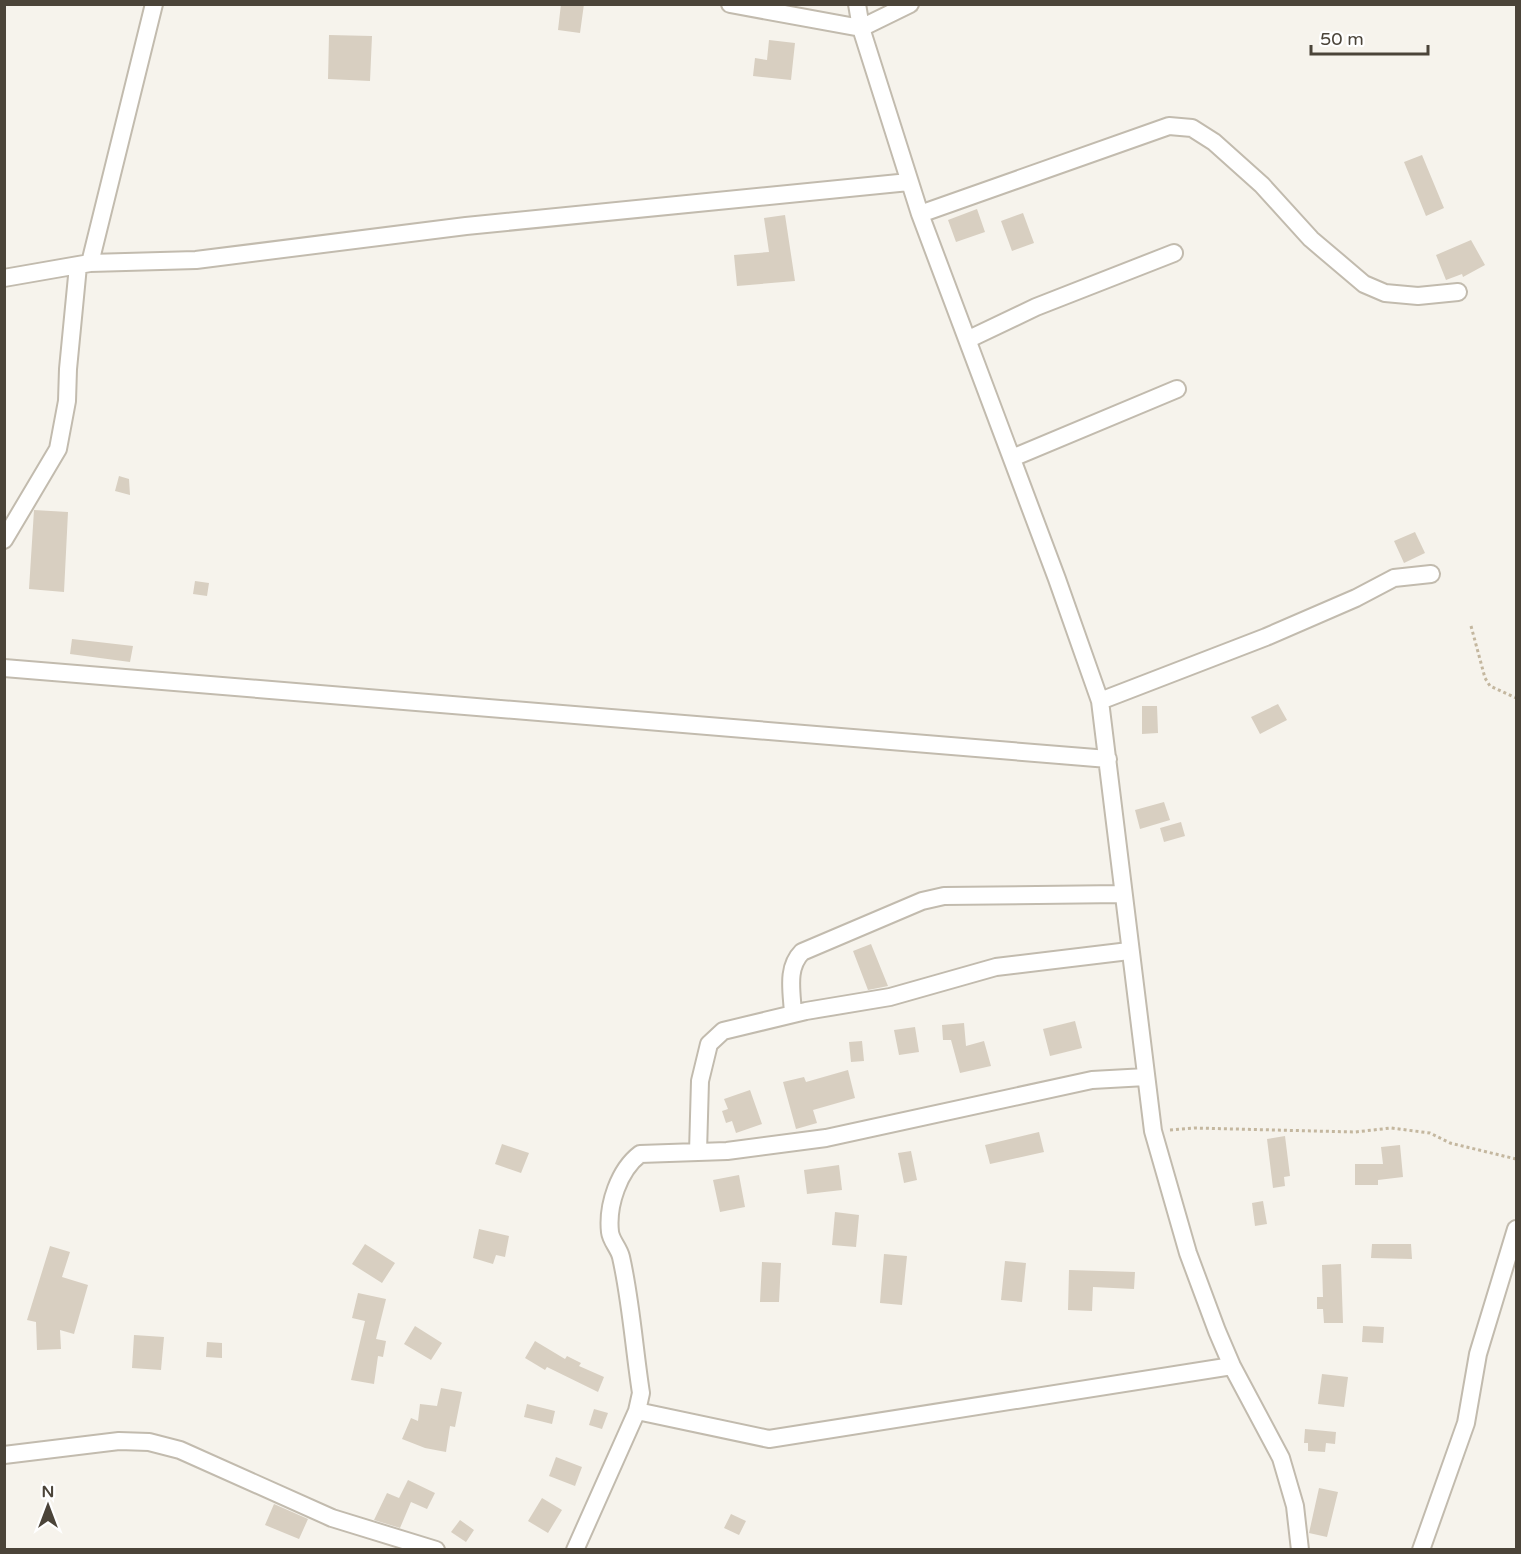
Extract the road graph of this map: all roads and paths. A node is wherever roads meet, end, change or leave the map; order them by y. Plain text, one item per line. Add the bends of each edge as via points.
1 (154, 4) edge
2 (730, 4) edge
3 (857, 4) edge
4 (910, 4) edge
5 (861, 28) junction
6 (909, 182) junction
7 (920, 214) junction
8 (1174, 253) dead end
9 (84, 265) junction
10 (4, 278) edge
11 (1458, 292) dead end
12 (969, 339) junction
13 (1177, 390) dead end
14 (1012, 458) junction
15 (4, 540) edge
16 (1431, 574) dead end
17 (1471, 626) dead end
18 (4, 668) edge
19 (1516, 698) edge
20 (1100, 701) junction
21 (1108, 759) junction
22 (1122, 894) junction
23 (1129, 951) junction
24 (793, 1014) junction
25 (1146, 1077) junction
26 (1153, 1131) junction
27 (698, 1152) junction
28 (1516, 1159) edge
29 (1516, 1229) edge
30 (1232, 1366) junction
31 (637, 1411) junction
32 (4, 1455) edge
33 (436, 1550) edge
34 (575, 1550) edge
35 (1300, 1550) edge
36 (1421, 1550) edge

1 - 9 street
2 - 5 street
3 - 5 street
4 - 5 street
5 - 6 street
6 - 7 street
6 - 9 street via 466,226 196,260
7 - 11 street via 1169,126 1192,128 1214,142 1262,185 1311,239 1364,284 1385,293 1418,296
7 - 12 street
8 - 12 street via 1036,307
9 - 10 street
9 - 15 street via 58,449
12 - 14 street
13 - 14 street
14 - 20 street
16 - 20 street via 1394,578 1266,637
17 - 19 path via 1485,678 1490,686
18 - 21 street
20 - 21 street
21 - 22 street
22 - 23 street
22 - 24 street via 944,896 922,901 802,952 794,959
23 - 24 street via 996,967 890,997
23 - 25 street
24 - 27 street via 723,1031 709,1044 700,1081
25 - 26 street
25 - 27 street via 1092,1080 826,1138
26 - 28 path via 1194,1128 1354,1132 1391,1128 1430,1133 1450,1143
26 - 30 street via 1188,1253
27 - 31 street via 640,1154 625,1170 611,1206 610,1233 621,1255 641,1393
29 - 36 street via 1478,1354 1466,1423
30 - 31 street via 769,1440
30 - 35 street via 1281,1458 1295,1506
31 - 34 street
32 - 33 street via 119,1441 149,1442 180,1450 332,1518

